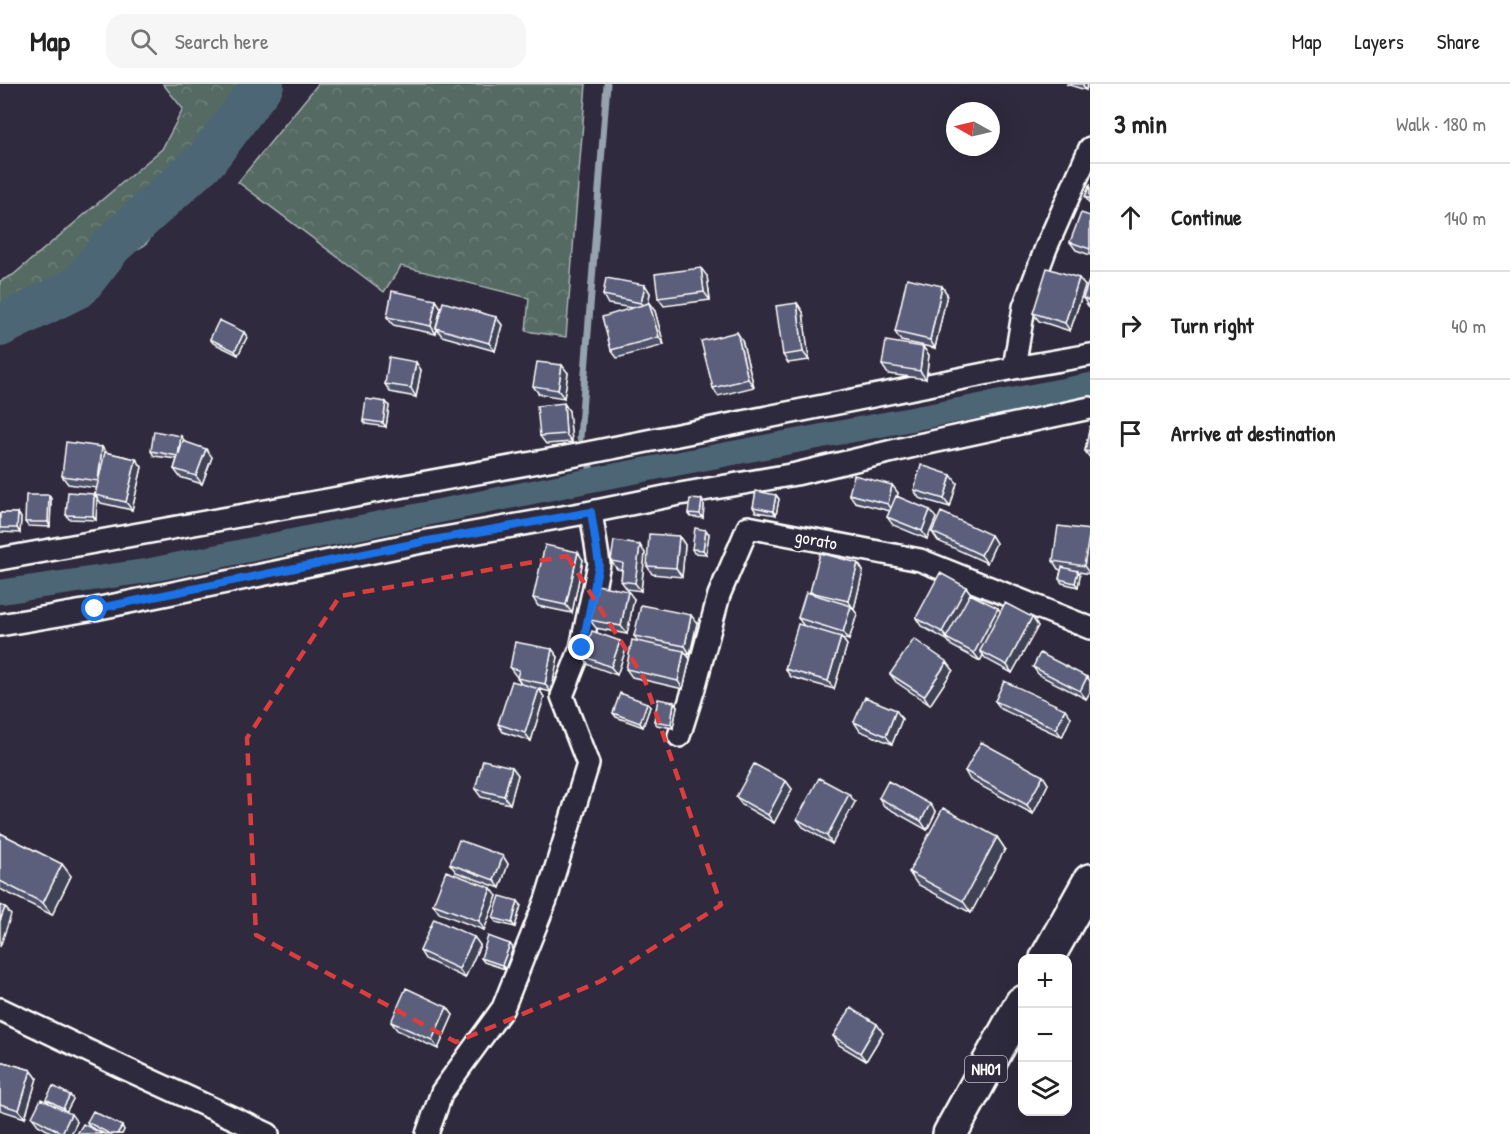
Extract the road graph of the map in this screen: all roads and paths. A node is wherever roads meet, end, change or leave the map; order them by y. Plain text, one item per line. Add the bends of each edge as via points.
1 (1090, 148) edge
2 (1090, 355) edge
3 (1014, 369) junction
4 (1090, 408) edge
5 (591, 512) junction
6 (0, 559) edge
7 (0, 625) edge
8 (1090, 628) edge
9 (679, 736) dead end
10 (1090, 881) edge
11 (1049, 954) edge
12 (1020, 1008) edge
13 (0, 1009) edge
14 (268, 1134) edge
15 (427, 1134) edge
16 (950, 1134) edge

1 - 3 street via 1024,308
2 - 3 street
3 - 6 street via 576,455
4 - 5 street via 796,474
5 - 7 street
5 - 15 street via 599,564 582,648 562,696 588,764 546,900 503,1008 442,1092
8 - 9 street, gorato via 920,560 748,527 719,595
10 - 11 highway
12 - 16 highway, NH01
13 - 14 street

